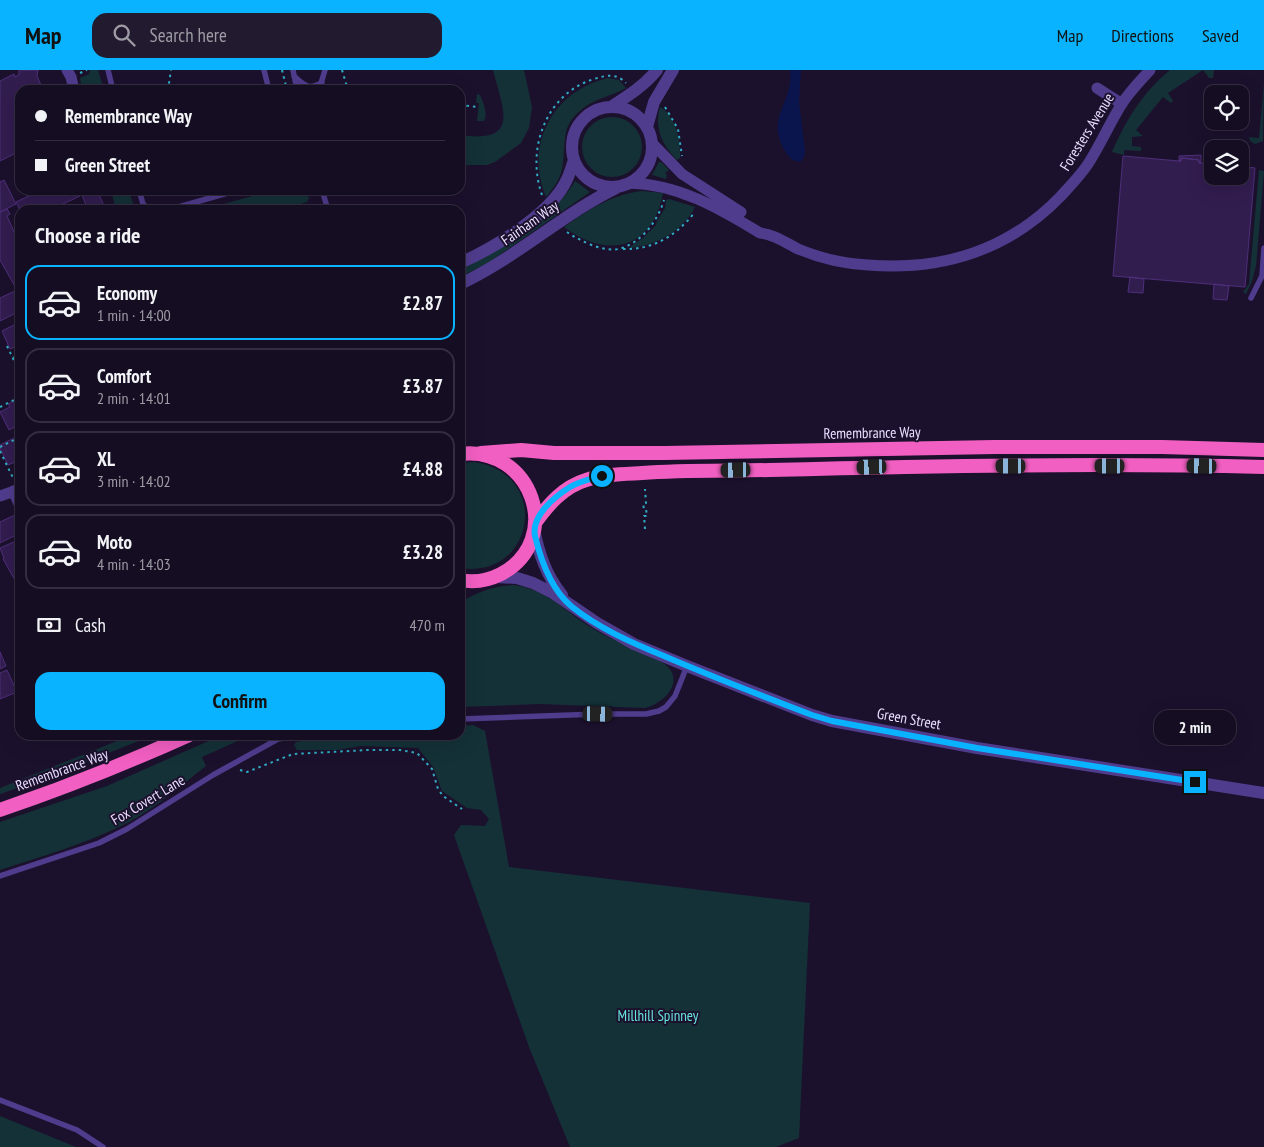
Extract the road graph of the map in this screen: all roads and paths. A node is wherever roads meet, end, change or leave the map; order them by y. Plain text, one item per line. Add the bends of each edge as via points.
1 (67, 70) edge
2 (108, 70) edge
3 (171, 70) edge
4 (264, 70) edge
5 (282, 70) edge
6 (325, 70) edge
7 (342, 70) edge
8 (656, 70) edge
9 (673, 70) edge
10 (1150, 70) edge
11 (293, 73) edge
12 (322, 82) junction
13 (628, 84) dead end
14 (73, 85) edge
15 (112, 85) edge
16 (169, 85) edge
17 (268, 85) edge
18 (285, 85) edge
19 (304, 85) edge
20 (318, 85) edge
21 (321, 85) edge
22 (346, 85) edge
23 (1097, 88) dead end
24 (654, 102) junction
25 (1122, 104) junction
26 (465, 106) edge
27 (478, 107) dead end
28 (611, 107) junction
29 (647, 127) junction
30 (652, 143) junction
31 (574, 160) junction
32 (674, 167) junction
33 (623, 185) junction
34 (667, 188) junction
35 (220, 195) edge
36 (542, 196) dead end
37 (186, 205) edge
38 (697, 210) dead end
39 (564, 229) dead end
40 (767, 233) junction
41 (1264, 248) edge
42 (621, 249) junction
43 (465, 260) edge
44 (1262, 276) junction
45 (465, 282) edge
46 (1264, 290) edge
47 (1251, 298) dead end
48 (7, 346) dead end
49 (13, 358) joint
50 (15, 362) edge
51 (15, 400) edge
52 (0, 407) edge
53 (15, 440) edge
54 (0, 447) edge
55 (1264, 450) edge
56 (0, 451) edge
57 (465, 454) edge
58 (481, 454) junction
59 (1264, 467) edge
60 (15, 485) edge
61 (645, 489) dead end
62 (15, 491) edge
63 (0, 496) edge
64 (534, 526) junction
65 (645, 529) dead end
66 (490, 579) junction
67 (465, 580) edge
68 (465, 588) edge
69 (570, 605) junction
70 (686, 666) junction
71 (465, 720) edge
72 (177, 740) edge
73 (276, 740) edge
74 (242, 772) dead end
75 (1264, 793) edge
76 (462, 809) dead end
77 (0, 810) edge
78 (0, 876) edge
79 (0, 1100) edge
80 (103, 1147) edge

1 - 14 street
2 - 15 lane
3 - 16 path
4 - 17 lane
5 - 18 path
6 - 12 lane
7 - 22 path
8 - 28 street via 634,93
9 - 24 street
10 - 25 street, Foresters Avenue
11 - 19 lane
12 - 20 lane
12 - 21 lane
13 - 36 path via 612,75 588,81 572,90 550,111 541,130 535,157
23 - 25 street
24 - 29 street
24 - 32 path via 667,109 678,129 682,157
25 - 40 street, Foresters Avenue via 1087,166 1050,207 1008,238 981,251 914,266 867,265 815,255
26 - 27 path
28 - 29 street via 628,110
28 - 31 street via 589,114 579,124 572,145
29 - 30 street
30 - 32 street, Foresters Avenue
30 - 33 street via 649,162 638,178
31 - 33 street via 582,174 594,183 610,187
31 - 43 street, Fairham Way via 564,186 542,211
32 - 40 street, Foresters Avenue via 764,227
33 - 34 street, Foresters Avenue via 646,184
33 - 45 street, Fairham Way via 593,199 492,268
34 - 40 street, Foresters Avenue via 705,202 760,233
34 - 42 path via 655,221 640,237
35 - 37 lane
38 - 42 path via 665,240 642,248
39 - 42 path via 601,248
41 - 44 lane
44 - 46 lane
44 - 47 lane
48 - 49 path
49 - 50 path
51 - 52 path
53 - 54 path
55 - 58 highway, Remembrance Way via 995,447 665,453 521,450
56 - 60 path
57 - 58 highway, Remembrance Way
58 - 64 highway via 500,460 527,486 534,504
59 - 64 highway via 872,467 668,471 602,476 571,487 550,503
61 - 65 path
62 - 63 street
64 - 66 highway via 530,542 516,563
64 - 69 street, Green Street via 539,554 547,573
66 - 67 highway
66 - 68 highway
66 - 69 street, Green Street via 517,578 533,583
69 - 70 street, Green Street via 616,634
70 - 71 lane via 675,696 666,707 653,712
70 - 75 street, Green Street via 832,721 977,748
72 - 77 highway, Remembrance Way
73 - 78 lane, Fox Covert Lane via 99,843
74 - 76 path via 294,754 408,751 417,753 432,769 443,796
79 - 80 lane via 77,1130

